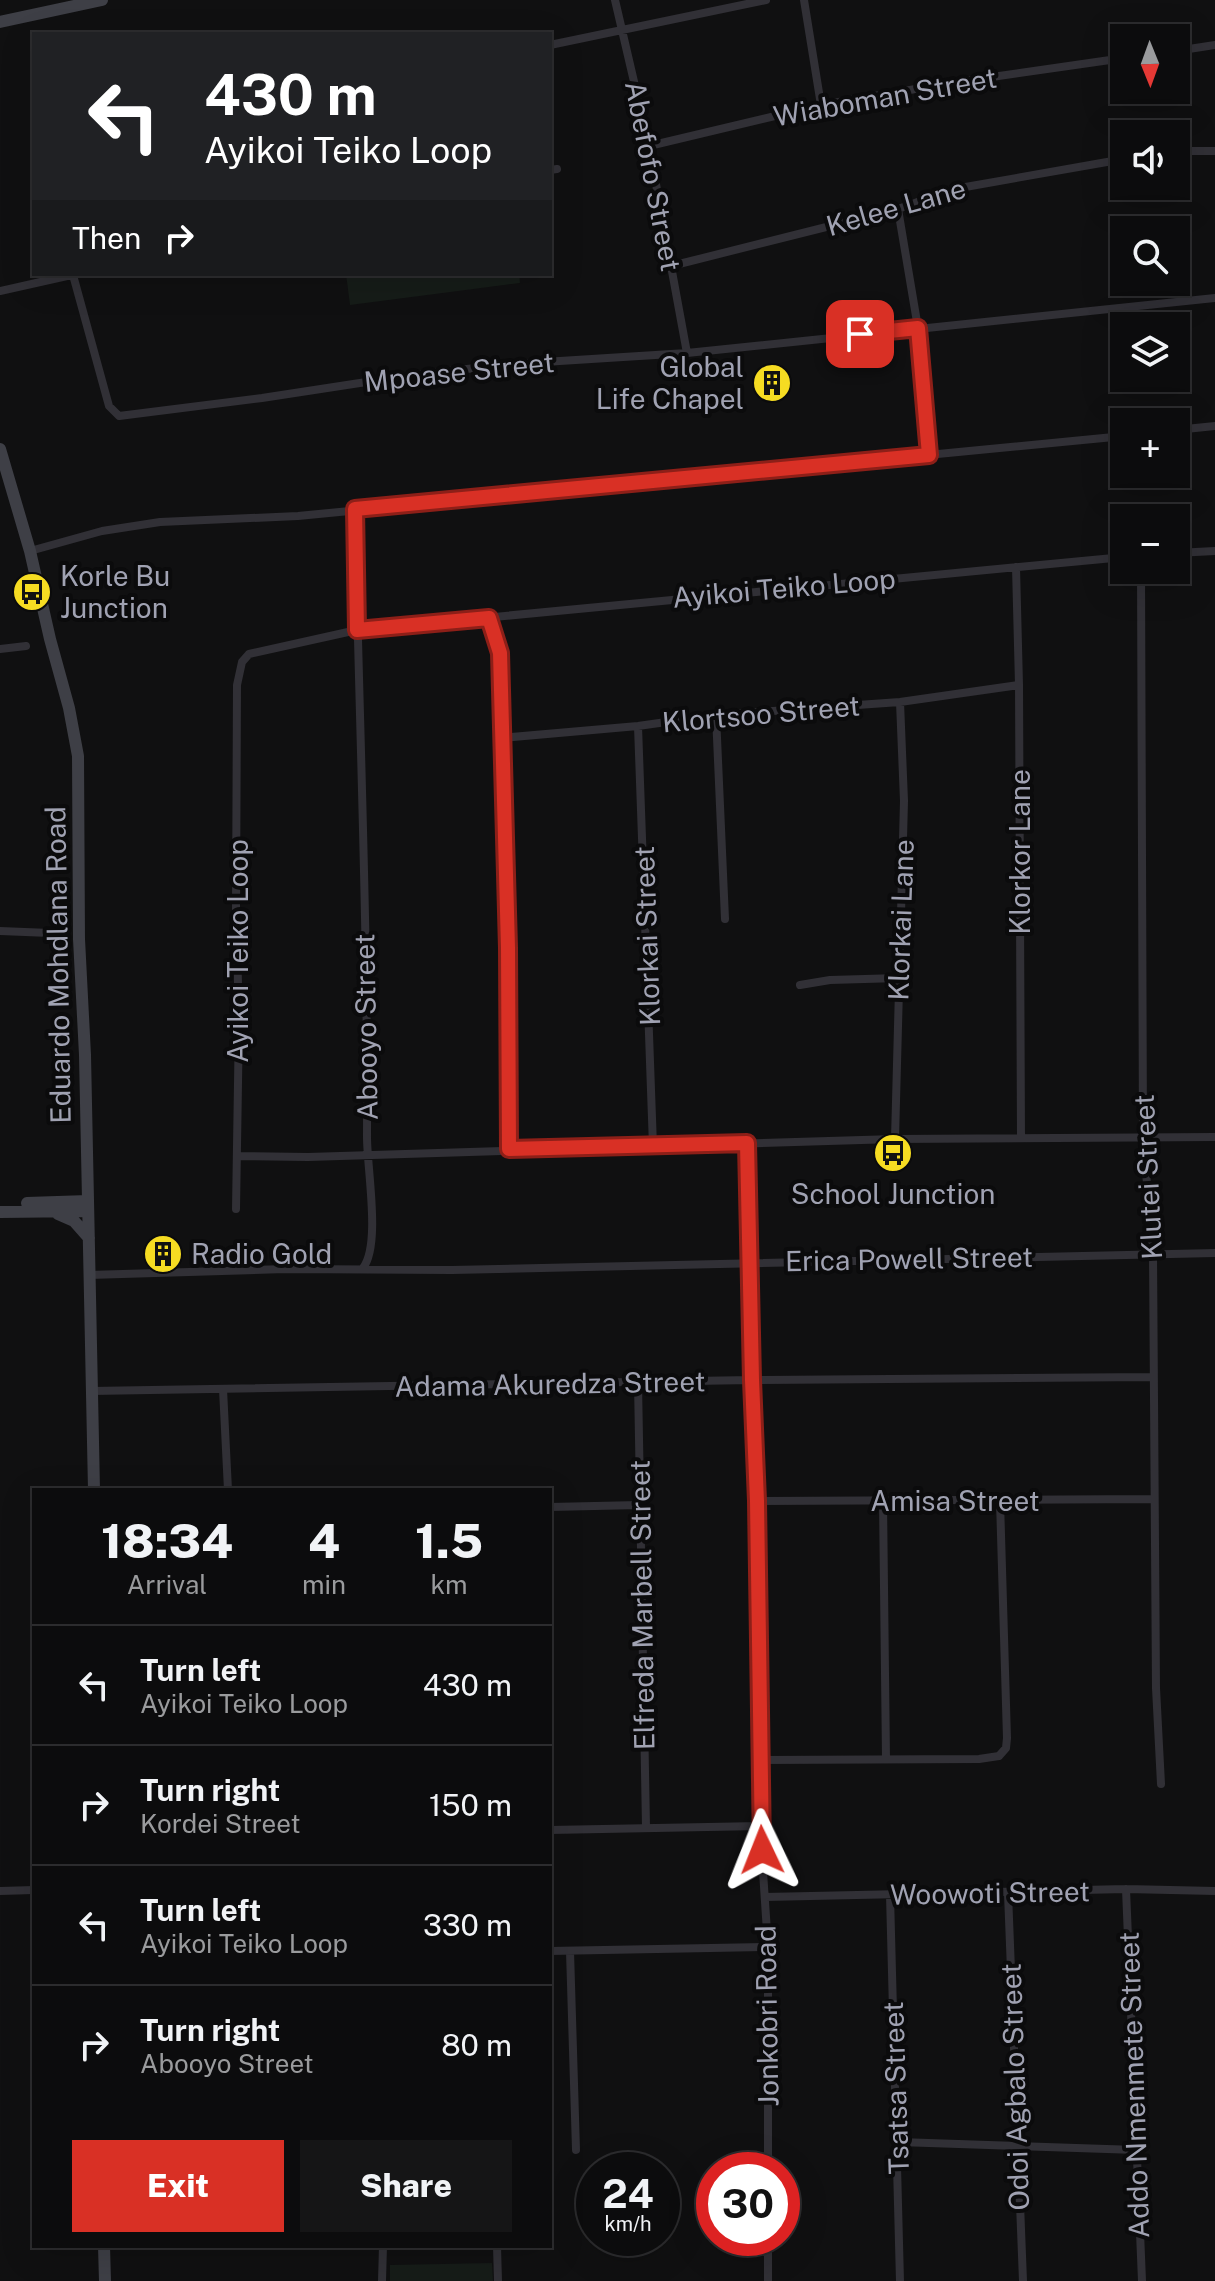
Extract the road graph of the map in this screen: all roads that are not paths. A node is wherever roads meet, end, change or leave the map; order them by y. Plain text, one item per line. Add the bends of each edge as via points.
1 (102, 0) edge
2 (615, 0) edge
3 (766, 0) edge
4 (804, 0) edge
5 (0, 22) edge
6 (622, 29) junction
7 (552, 45) edge
8 (1215, 45) edge
9 (1190, 49) edge
10 (1110, 60) edge
11 (821, 105) junction
12 (649, 146) junction
13 (1190, 151) edge
14 (1215, 151) edge
15 (1110, 161) edge
16 (898, 209) junction
17 (671, 266) junction
18 (66, 276) edge
19 (76, 276) edge
20 (0, 291) edge
21 (1215, 298) edge
22 (918, 328) junction
23 (687, 353) junction
24 (1215, 426) edge
25 (1190, 429) edge
26 (1110, 437) edge
27 (0, 449) edge
28 (929, 455) junction
29 (355, 509) junction
30 (30, 551) junction
31 (1215, 551) edge
32 (1190, 552) edge
33 (1110, 558) edge
34 (1016, 567) junction
35 (1141, 584) edge
36 (489, 618) junction
37 (357, 630) junction
38 (26, 646) dead end
39 (0, 649) edge
40 (1019, 685) junction
41 (900, 702) junction
42 (716, 715) junction
43 (638, 726) junction
44 (501, 738) junction
45 (725, 919) dead end
46 (0, 931) edge
47 (50, 933) dead end
48 (899, 978) junction
49 (800, 985) dead end
50 (1143, 1137) junction
51 (1215, 1137) edge
52 (1021, 1138) junction
53 (895, 1139) junction
54 (747, 1143) junction
55 (653, 1146) junction
56 (509, 1149) junction
57 (367, 1155) junction
58 (239, 1156) junction
59 (87, 1185) junction
60 (64, 1202) junction
61 (0, 1204) edge
62 (88, 1206) junction
63 (236, 1209) dead end
64 (51, 1211) junction
65 (0, 1212) edge
66 (89, 1238) junction
67 (1215, 1253) edge
68 (1153, 1254) junction
69 (750, 1262) junction
70 (363, 1268) junction
71 (89, 1275) junction
72 (1153, 1377) junction
73 (752, 1380) junction
74 (638, 1383) junction
75 (223, 1389) junction
76 (91, 1391) junction
77 (94, 1488) edge
78 (228, 1488) edge
79 (1153, 1499) junction
80 (757, 1501) junction
81 (883, 1501) junction
82 (1000, 1501) junction
83 (639, 1505) junction
84 (552, 1507) edge
85 (886, 1759) junction
86 (761, 1760) junction
87 (1161, 1784) dead end
88 (760, 1826) junction
89 (646, 1827) junction
90 (552, 1830) edge
91 (1126, 1889) junction
92 (32, 1890) edge
93 (0, 1891) edge
94 (1215, 1891) edge
95 (1008, 1893) junction
96 (890, 1895) junction
97 (765, 1897) junction
98 (768, 1947) junction
99 (552, 1951) edge
100 (570, 1951) junction
101 (899, 2142) junction
102 (1017, 2145) junction
103 (576, 2150) dead end
104 (1137, 2150) junction
105 (768, 2152) edge
106 (104, 2248) edge
107 (383, 2248) edge
108 (497, 2248) edge
109 (768, 2256) edge
110 (105, 2281) edge
111 (382, 2281) edge
112 (498, 2281) edge
113 (768, 2281) edge
114 (900, 2281) edge
115 (1023, 2281) edge
116 (1142, 2281) edge

1 - 5 main road
2 - 6 street, Abefofo Street
3 - 6 street
4 - 11 street
6 - 7 street
6 - 12 street, Abefofo Street
8 - 9 street
10 - 11 street, Wiaboman Street
11 - 12 street, Wiaboman Street
12 - 17 street, Abefofo Street
13 - 14 street
15 - 16 street, Kelee Lane via 954,189
16 - 17 street, Kelee Lane
16 - 22 street
17 - 23 street, Abefofo Street
18 - 20 street, Mpoase Street
19 - 23 street, Mpoase Street via 109,406 119,416 412,375
21 - 22 street, Mpoase Street
22 - 23 street, Mpoase Street
22 - 28 street
24 - 25 street
26 - 28 street
27 - 30 main road, Eduardo Mohdlana Road
28 - 29 street
29 - 30 street via 138,524
29 - 37 street, Abooyo Street
30 - 59 main road, Eduardo Mohdlana Road via 78,756
31 - 32 street
33 - 34 street, Ayikoi Teiko Loop
34 - 36 street, Ayikoi Teiko Loop
34 - 40 street, Klorkor Lane
35 - 50 street, Klutei Street
36 - 37 street, Ayikoi Teiko Loop
36 - 44 street via 500,653
37 - 57 street, Abooyo Street
37 - 58 street, Ayikoi Teiko Loop via 249,654 240,670
38 - 39 street
40 - 41 street, Klortsoo Street
40 - 52 street, Klorkor Lane
41 - 42 street, Klortsoo Street
41 - 48 street, Klorkai Lane via 904,801
42 - 43 street, Klortsoo Street
42 - 45 street
43 - 44 street, Klortsoo Street
43 - 55 street, Klorkai Street
44 - 56 street
46 - 47 street
48 - 49 street
48 - 53 street, Klorkai Lane
50 - 51 street
50 - 52 street
50 - 68 street, Klutei Street
52 - 53 street
53 - 54 street
54 - 55 street
54 - 69 street, Jonkobri Road
55 - 56 street
56 - 57 street
57 - 58 street
57 - 70 street, Abooyo Street via 371,1243
58 - 63 street, Ayikoi Teiko Loop
59 - 60 main road
59 - 62 main road, Eduardo Mohdlana Road
60 - 61 main road
60 - 62 main road
62 - 64 main road
62 - 66 main road, Eduardo Mohdlana Road
64 - 65 main road
64 - 66 main road via 74,1221
66 - 71 main road, Eduardo Mohdlana Road
67 - 68 street, Erica Powell Street
68 - 69 street, Erica Powell Street
68 - 72 street, Klutei Street
69 - 70 street, Erica Powell Street
69 - 73 street, Jonkobri Road
70 - 71 street
71 - 76 main road, Eduardo Mohdlana Road
72 - 73 street, Adama Akuredza Street
72 - 79 street, Klutei Street
73 - 74 street, Adama Akuredza Street
73 - 80 street, Jonkobri Road
74 - 75 street, Adama Akuredza Street
74 - 83 street, Elfreda Marbell Street
75 - 76 street, Adama Akuredza Street
75 - 78 street
76 - 77 main road, Eduardo Mohdlana Road
79 - 82 street, Amisa Street
79 - 87 street, Klutei Street
80 - 81 street, Amisa Street
80 - 86 street, Jonkobri Road
81 - 82 street, Amisa Street
81 - 85 street
82 - 85 street via 1006,1748 999,1756 979,1759
83 - 84 street
83 - 89 street, Elfreda Marbell Street
85 - 86 street
86 - 88 street, Jonkobri Road
88 - 89 street
88 - 97 street, Jonkobri Road
89 - 90 street
91 - 94 street, Woowoti Street
91 - 95 street, Woowoti Street
91 - 104 street, Addo Nmenmete Street
92 - 93 street
95 - 96 street, Woowoti Street
95 - 102 street, Odoi Agbalo Street
96 - 97 street, Woowoti Street
96 - 101 street, Tsatsa Street
97 - 98 street, Jonkobri Road
98 - 100 street
98 - 105 street, Jonkobri Road
99 - 100 street
100 - 103 street
101 - 102 street
101 - 114 street, Tsatsa Street
102 - 104 street
102 - 115 street, Odoi Agbalo Street
104 - 116 street, Addo Nmenmete Street
106 - 110 main road
107 - 111 street
108 - 112 street
109 - 113 street

